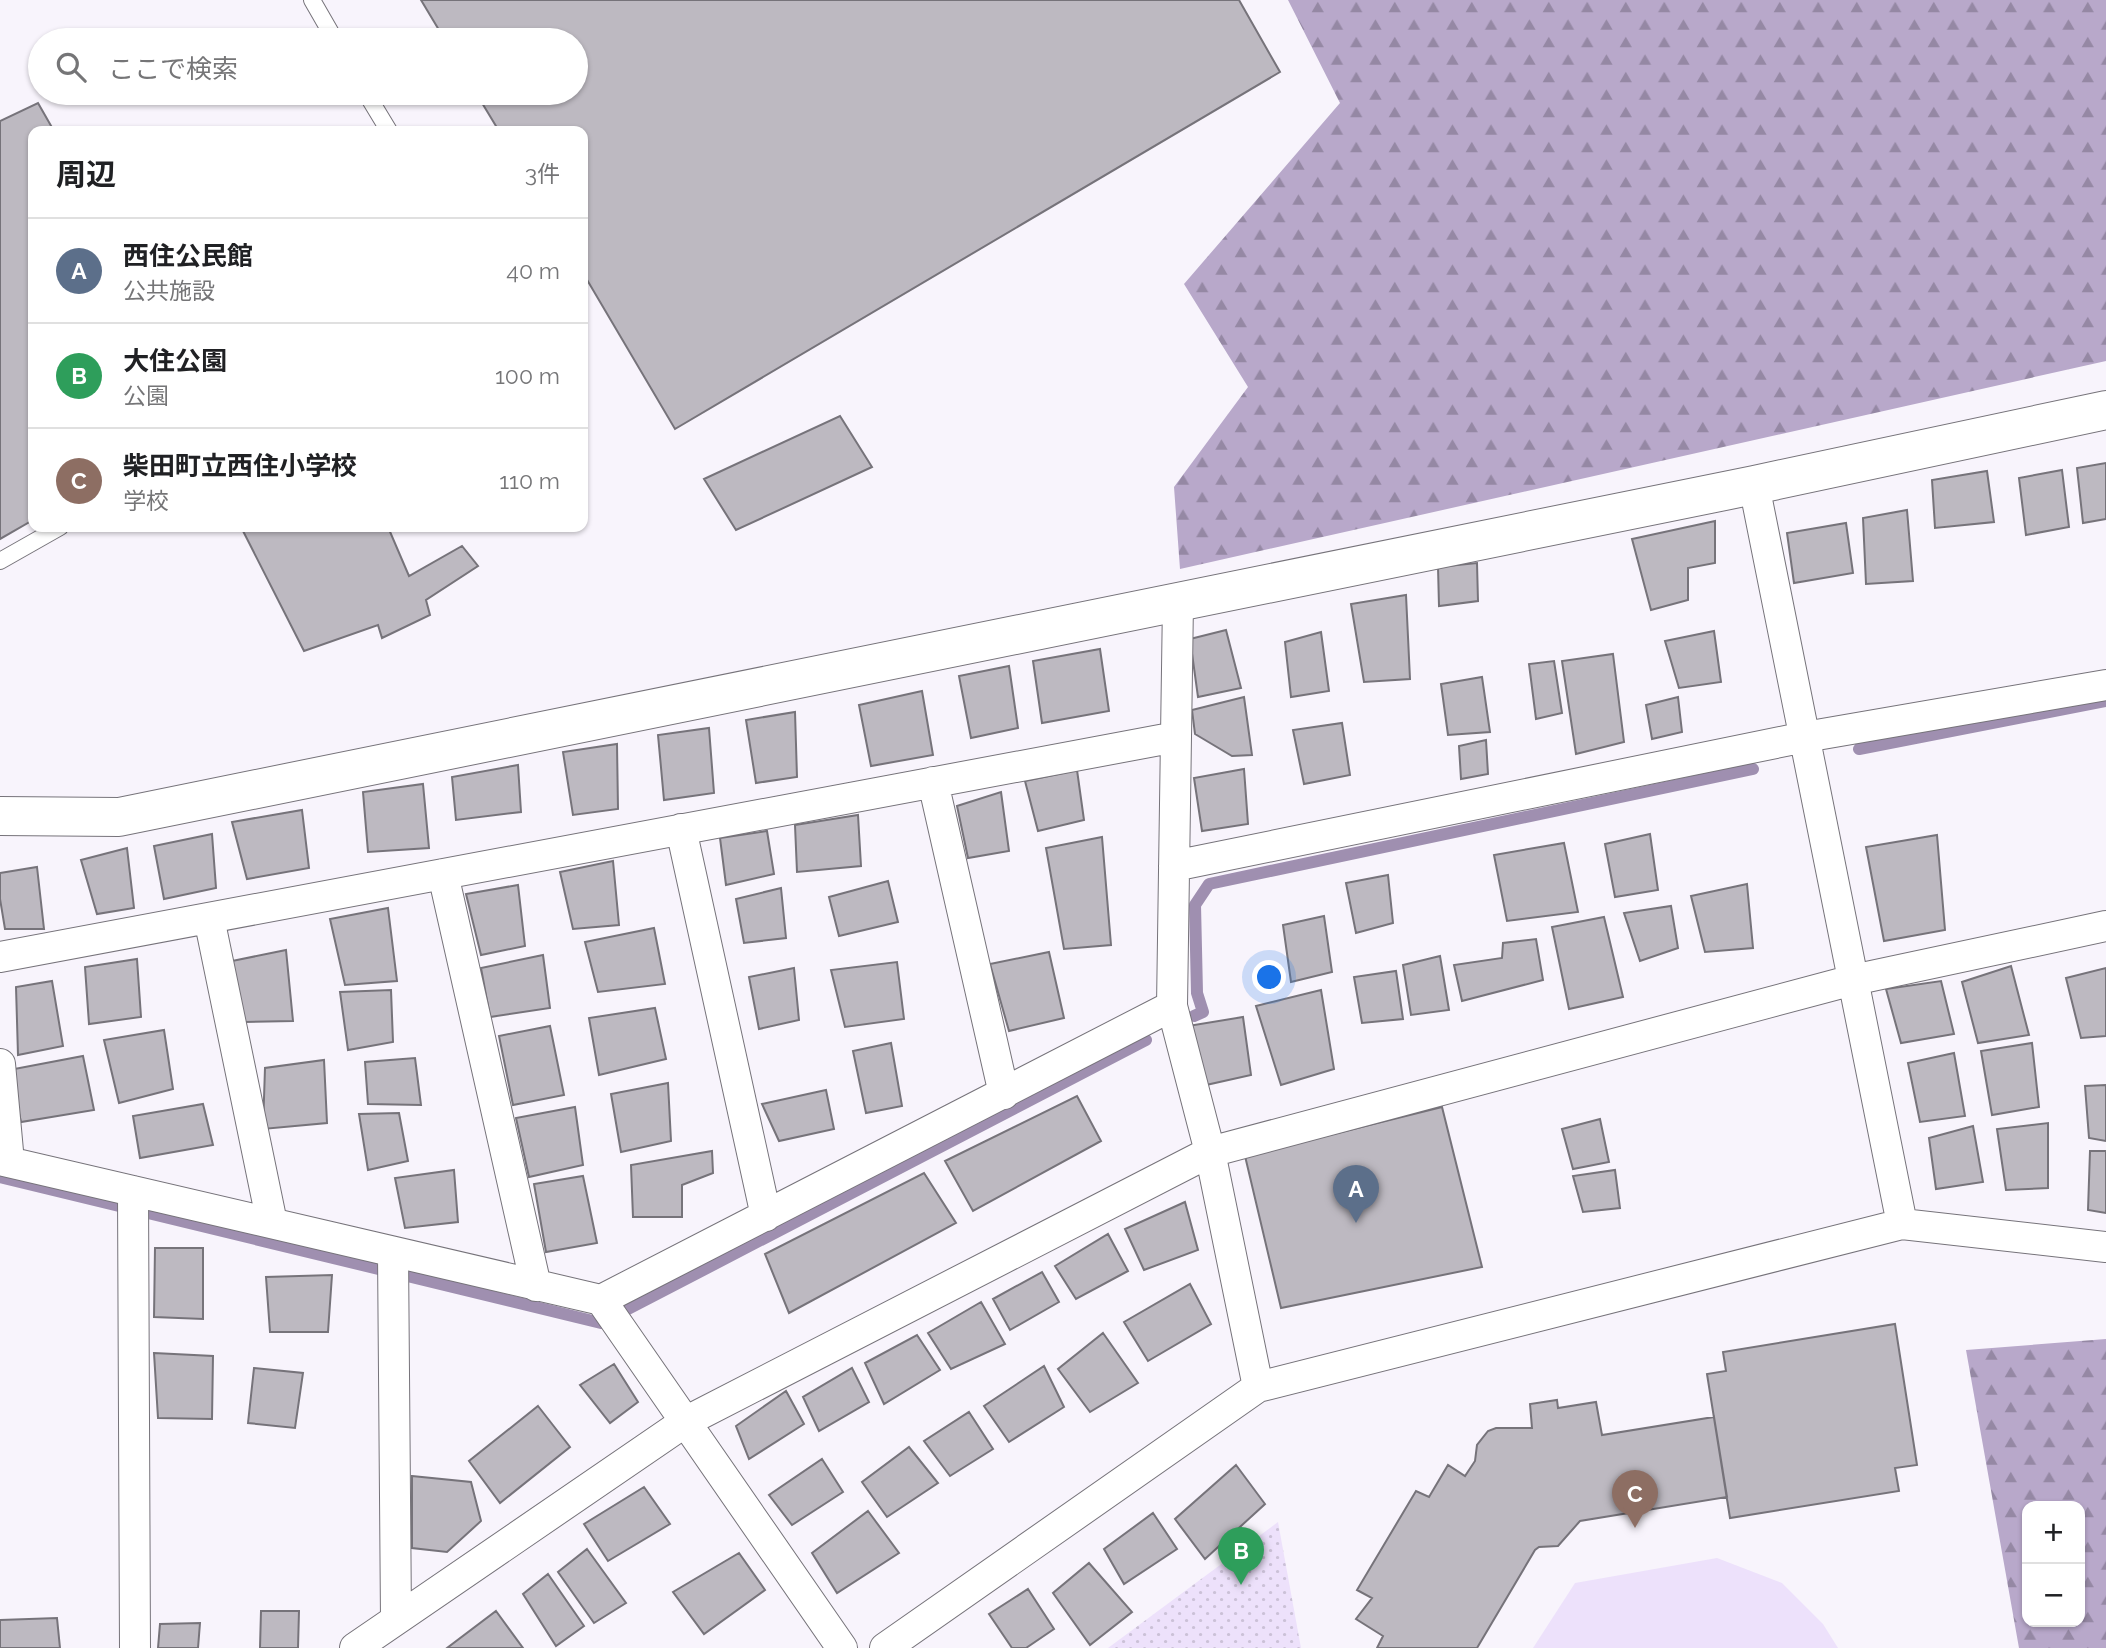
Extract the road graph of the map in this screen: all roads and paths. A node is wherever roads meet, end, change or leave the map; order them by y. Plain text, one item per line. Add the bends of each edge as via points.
1 (312, 0) edge
2 (328, 28) edge
3 (373, 105) edge
4 (385, 126) edge
5 (2106, 410) edge
6 (1754, 485) junction
7 (51, 532) edge
8 (0, 561) edge
9 (1178, 602) junction
10 (2106, 685) edge
11 (1176, 737) junction
12 (1804, 737) junction
13 (933, 782) junction
14 (0, 816) edge
15 (681, 829) junction
16 (1174, 866) junction
17 (443, 874) junction
18 (209, 918) junction
19 (2106, 926) edge
20 (0, 957) edge
21 (1853, 980) junction
22 (1172, 1006) junction
23 (0, 1064) edge
24 (1004, 1094) junction
25 (1210, 1152) junction
26 (5, 1161) edge
27 (133, 1203) junction
28 (766, 1216) junction
29 (272, 1223) junction
30 (1902, 1224) junction
31 (2106, 1247) edge
32 (393, 1266) junction
33 (536, 1286) junction
34 (608, 1311) junction
35 (1258, 1387) junction
36 (685, 1422) junction
37 (396, 1619) junction
38 (135, 1648) edge
39 (355, 1648) edge
40 (842, 1648) edge
41 (885, 1648) edge

1 - 2 lane
3 - 4 lane
5 - 6 street
6 - 9 street
6 - 12 street
7 - 8 lane
9 - 11 street
9 - 14 street via 119,817
10 - 12 street
11 - 13 street
11 - 16 street
12 - 16 street
12 - 21 street
13 - 15 street
13 - 24 street
15 - 17 street
15 - 28 street
16 - 22 street
17 - 18 street
17 - 33 street
18 - 20 street
18 - 29 street
19 - 21 street
21 - 25 street
21 - 30 street
22 - 24 street
22 - 25 street
23 - 26 street
24 - 28 street
25 - 35 street
25 - 36 street
26 - 27 street
27 - 29 street
27 - 38 street
28 - 34 street
29 - 32 street
30 - 31 street
30 - 35 street
32 - 33 street
32 - 37 street
33 - 34 street
34 - 36 street
35 - 41 street
36 - 37 street
36 - 40 street
37 - 39 street

